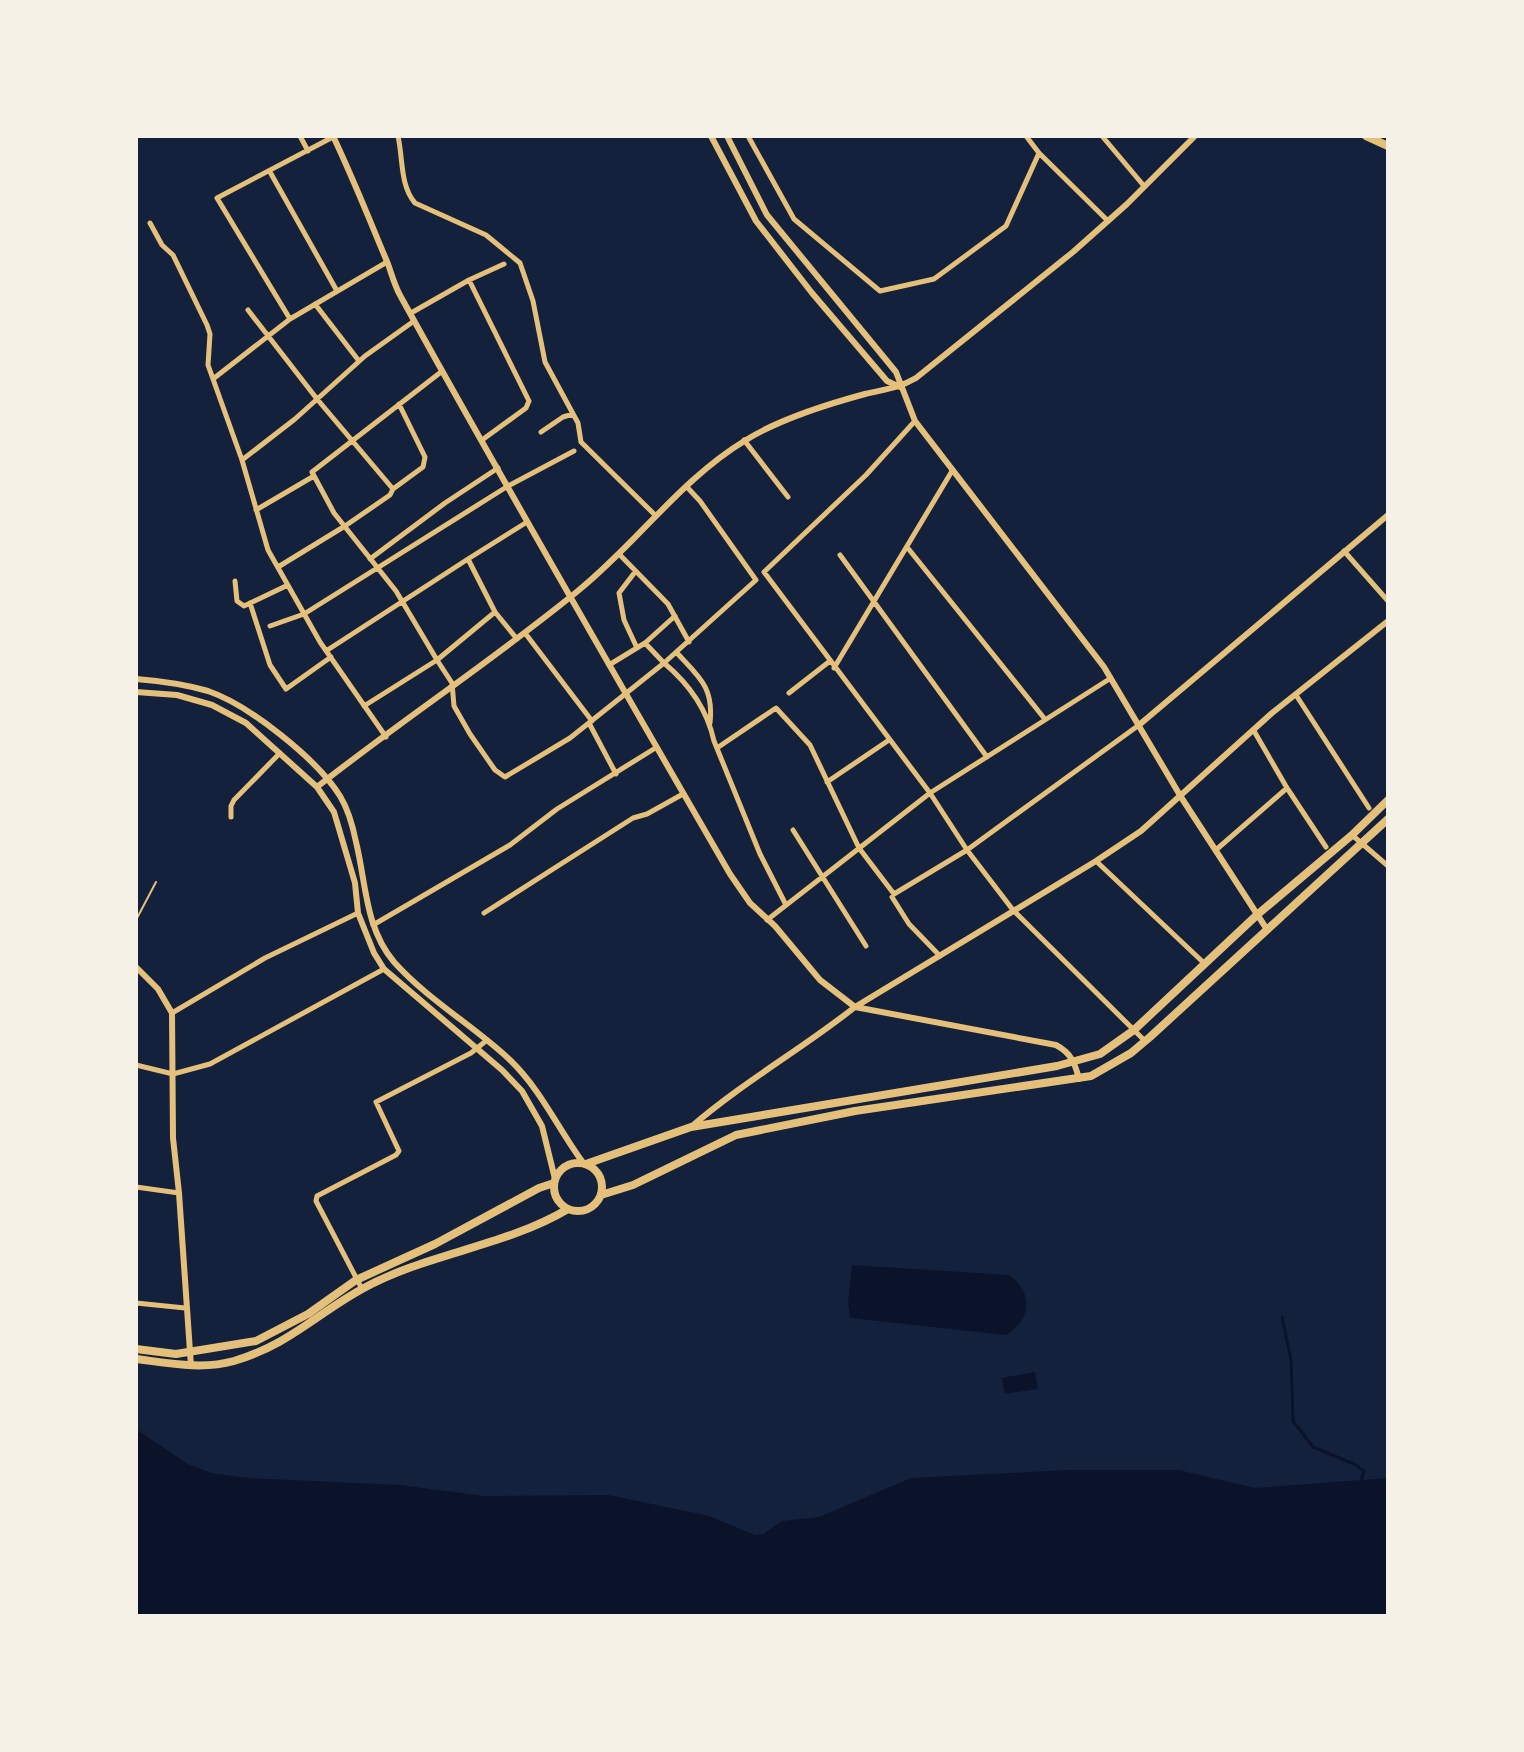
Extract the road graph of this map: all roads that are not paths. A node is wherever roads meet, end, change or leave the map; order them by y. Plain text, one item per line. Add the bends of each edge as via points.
1 (300, 136) edge
2 (333, 136) edge
3 (398, 136) edge
4 (711, 136) edge
5 (727, 136) edge
6 (748, 136) edge
7 (1026, 136) edge
8 (1102, 136) edge
9 (1195, 136) edge
10 (1366, 136) edge
11 (1388, 146) edge
12 (308, 151) junction
13 (1039, 153) junction
14 (270, 172) junction
15 (1144, 186) junction
16 (1108, 221) junction
17 (150, 223) dead end
18 (387, 262) junction
19 (504, 264) dead end
20 (469, 280) junction
21 (337, 291) junction
22 (315, 304) junction
23 (248, 310) dead end
24 (412, 317) junction
25 (290, 319) junction
26 (267, 337) junction
27 (359, 361) junction
28 (441, 372) junction
29 (213, 379) junction
30 (900, 387) junction
31 (317, 399) junction
32 (399, 404) junction
33 (573, 414) junction
34 (915, 421) junction
35 (541, 432) dead end
36 (482, 440) junction
37 (744, 440) junction
38 (353, 441) junction
39 (574, 451) dead end
40 (242, 460) junction
41 (498, 468) junction
42 (952, 471) junction
43 (314, 476) junction
44 (508, 486) junction
45 (686, 486) junction
46 (393, 489) junction
47 (788, 497) dead end
48 (256, 510) junction
49 (1388, 515) edge
50 (656, 516) junction
51 (527, 522) junction
52 (345, 526) junction
53 (907, 547) junction
54 (1343, 551) junction
55 (619, 554) junction
56 (840, 555) dead end
57 (370, 559) junction
58 (468, 559) junction
59 (278, 567) junction
60 (376, 568) junction
61 (635, 572) junction
62 (764, 572) junction
63 (756, 580) junction
64 (235, 581) dead end
65 (288, 585) junction
66 (569, 597) junction
67 (1388, 601) edge
68 (403, 602) junction
69 (250, 603) junction
70 (874, 604) junction
71 (495, 612) junction
72 (304, 614) junction
73 (675, 616) junction
74 (1388, 621) edge
75 (270, 626) dead end
76 (524, 633) junction
77 (517, 639) junction
78 (689, 642) junction
79 (645, 643) junction
80 (637, 648) junction
81 (326, 651) junction
82 (677, 653) junction
83 (331, 657) junction
84 (437, 660) junction
85 (830, 661) junction
86 (664, 663) junction
87 (608, 666) junction
88 (834, 668) junction
89 (1111, 678) junction
90 (136, 679) edge
91 (453, 688) junction
92 (136, 692) edge
93 (789, 693) dead end
94 (624, 694) junction
95 (1296, 695) junction
96 (364, 706) junction
97 (1044, 718) junction
98 (590, 722) junction
99 (710, 723) junction
100 (1139, 725) junction
101 (1254, 731) junction
102 (386, 737) junction
103 (889, 740) junction
104 (657, 747) junction
105 (717, 748) junction
106 (281, 752) junction
107 (987, 757) junction
108 (616, 774) junction
109 (327, 779) junction
110 (827, 782) junction
111 (317, 787) junction
112 (1287, 788) junction
113 (930, 793) junction
114 (683, 794) junction
115 (1181, 797) junction
116 (1388, 800) edge
117 (1369, 808) dead end
118 (231, 817) dead end
119 (1388, 819) edge
120 (793, 830) dead end
121 (1352, 835) junction
122 (1361, 844) junction
123 (1326, 847) dead end
124 (859, 848) junction
125 (1217, 849) junction
126 (967, 850) junction
127 (1096, 861) junction
128 (1388, 866) edge
129 (822, 875) junction
130 (156, 882) dead end
131 (892, 897) dead end
132 (786, 905) junction
133 (1013, 910) junction
134 (358, 913) junction
135 (484, 913) dead end
136 (1258, 914) junction
137 (136, 920) edge
138 (767, 920) junction
139 (373, 925) junction
140 (1266, 928) junction
141 (866, 946) dead end
142 (940, 956) junction
143 (1205, 964) junction
144 (136, 967) edge
145 (384, 969) junction
146 (855, 1007) junction
147 (172, 1013) junction
148 (1134, 1030) junction
149 (487, 1040) junction
150 (1145, 1041) junction
151 (477, 1049) junction
152 (1075, 1062) junction
153 (136, 1065) edge
154 (173, 1074) junction
155 (1079, 1079) junction
156 (691, 1127) junction
157 (585, 1164) junction
158 (555, 1181) junction
159 (136, 1187) edge
160 (179, 1193) junction
161 (601, 1195) junction
162 (568, 1209) junction
163 (356, 1280) junction
164 (362, 1289) junction
165 (136, 1303) edge
166 (185, 1308) junction
167 (136, 1349) edge
168 (191, 1353) junction
169 (136, 1359) edge
170 (191, 1366) junction

1 - 12 street
2 - 12 street
2 - 18 street
3 - 33 street via 410,198 486,235 520,263 545,362
4 - 30 street via 756,221 877,370
5 - 30 street via 767,215 896,372
6 - 13 street via 794,219 880,291 934,279 1006,226
7 - 13 street
8 - 15 street
9 - 15 street
10 - 11 main road
12 - 14 street
13 - 16 street
14 - 21 street
14 - 25 street via 217,198
15 - 16 street
16 - 30 street
17 - 29 street via 204,316
18 - 21 street
18 - 24 street
19 - 20 street
20 - 24 street
20 - 36 street via 529,401
21 - 22 street
22 - 25 street
22 - 27 street
23 - 26 street
24 - 27 street
24 - 28 street
25 - 26 street
26 - 29 street
26 - 31 street
27 - 31 street
28 - 32 street
28 - 36 street
29 - 40 street
30 - 34 street
30 - 37 street via 847,400
31 - 38 street
31 - 40 street
32 - 38 street
32 - 46 street via 425,457 423,467
33 - 35 street
33 - 50 street via 581,442
34 - 42 street
34 - 62 street
36 - 41 street
37 - 45 street
37 - 47 street
38 - 43 street via 314,469
38 - 46 street
39 - 44 street
40 - 48 street
41 - 44 street
41 - 57 street
42 - 53 street
42 - 89 street
43 - 48 street
43 - 52 street
44 - 51 street
44 - 60 street
45 - 50 street
45 - 63 street
46 - 52 street
48 - 59 street
49 - 54 street
50 - 55 street
51 - 58 street
51 - 66 street
52 - 57 street
52 - 59 street
53 - 70 street
53 - 97 street
54 - 67 street
54 - 100 street
55 - 61 street
55 - 66 street
56 - 70 street
57 - 60 street
58 - 68 street
58 - 71 street
59 - 65 street
60 - 68 street
60 - 72 street
61 - 73 street
61 - 80 street via 619,593
62 - 63 street
62 - 85 street
63 - 78 street
64 - 69 street via 239,604
65 - 69 street
65 - 72 street
66 - 76 street
66 - 87 street
68 - 81 street
68 - 84 street
69 - 83 street via 270,665 286,689
70 - 88 street
70 - 107 street
71 - 77 street
71 - 84 street
72 - 75 street
72 - 81 street
73 - 78 street
73 - 79 street
74 - 95 street
76 - 77 street
76 - 98 street
77 - 91 street
78 - 82 street
79 - 80 street
79 - 86 street
80 - 87 street
81 - 83 street
82 - 86 street
82 - 99 street via 707,687
83 - 96 street
84 - 91 street
84 - 96 street
85 - 88 street
85 - 93 street
86 - 94 street
86 - 99 street via 686,685
87 - 94 street
88 - 103 street
89 - 97 street
89 - 100 street
90 - 109 street via 211,692 245,709
91 - 98 street via 454,706 470,734 505,777
91 - 102 street
92 - 106 street via 212,705 246,723
94 - 98 street
94 - 104 street
95 - 101 street
95 - 117 street
96 - 102 street
97 - 107 street
98 - 108 street
99 - 105 street
100 - 115 street
100 - 126 street
101 - 112 street
101 - 115 street
102 - 109 street
103 - 110 street
103 - 113 street
104 - 108 street
104 - 114 street
105 - 110 street via 776,708 810,745
105 - 132 street
106 - 111 street
106 - 118 street via 234,800
107 - 113 street
108 - 139 street via 543,818 510,845
109 - 111 street
109 - 139 street via 349,817
110 - 124 street
111 - 134 street via 334,812 345,843
112 - 123 street
112 - 125 street
113 - 124 street
113 - 126 street
114 - 135 street via 633,818
114 - 138 street via 730,874
115 - 125 street
115 - 127 street
116 - 121 main road
119 - 122 main road
120 - 129 street
121 - 122 street
121 - 136 main road
122 - 128 street
122 - 140 main road
124 - 126 street via 894,894
124 - 129 street
125 - 136 street
126 - 133 street
127 - 133 street
127 - 143 street
129 - 132 street
129 - 141 street
130 - 137 lane
131 - 142 street
132 - 138 street
133 - 142 street
133 - 148 street
134 - 145 street
134 - 147 street via 265,958
136 - 140 street
136 - 143 main road
138 - 146 street via 820,980
139 - 149 street via 393,961
140 - 150 main road
142 - 146 street
143 - 148 main road
144 - 147 street
145 - 151 street
145 - 154 street via 210,1064
146 - 152 street via 1056,1045
146 - 156 street via 727,1095
147 - 154 street
148 - 150 street
148 - 152 main road via 1100,1054
149 - 151 street
149 - 157 street via 531,1082
150 - 155 main road via 1115,1063
151 - 158 street via 522,1091 542,1126
151 - 163 street via 376,1102 399,1151 317,1196
152 - 155 street
152 - 156 main road
153 - 154 street
154 - 160 street
155 - 161 main road via 855,1111 736,1135
156 - 157 main road
157 - 158 main road via 567,1166
157 - 161 main road via 600,1177
158 - 162 main road via 556,1198
158 - 163 main road
159 - 160 street
160 - 166 street
161 - 162 main road via 589,1209
162 - 164 main road via 507,1237
163 - 164 street
163 - 168 main road via 308,1314 256,1341
164 - 170 main road via 285,1340 228,1362
165 - 166 street
166 - 168 street
167 - 168 main road
168 - 170 street
169 - 170 main road

